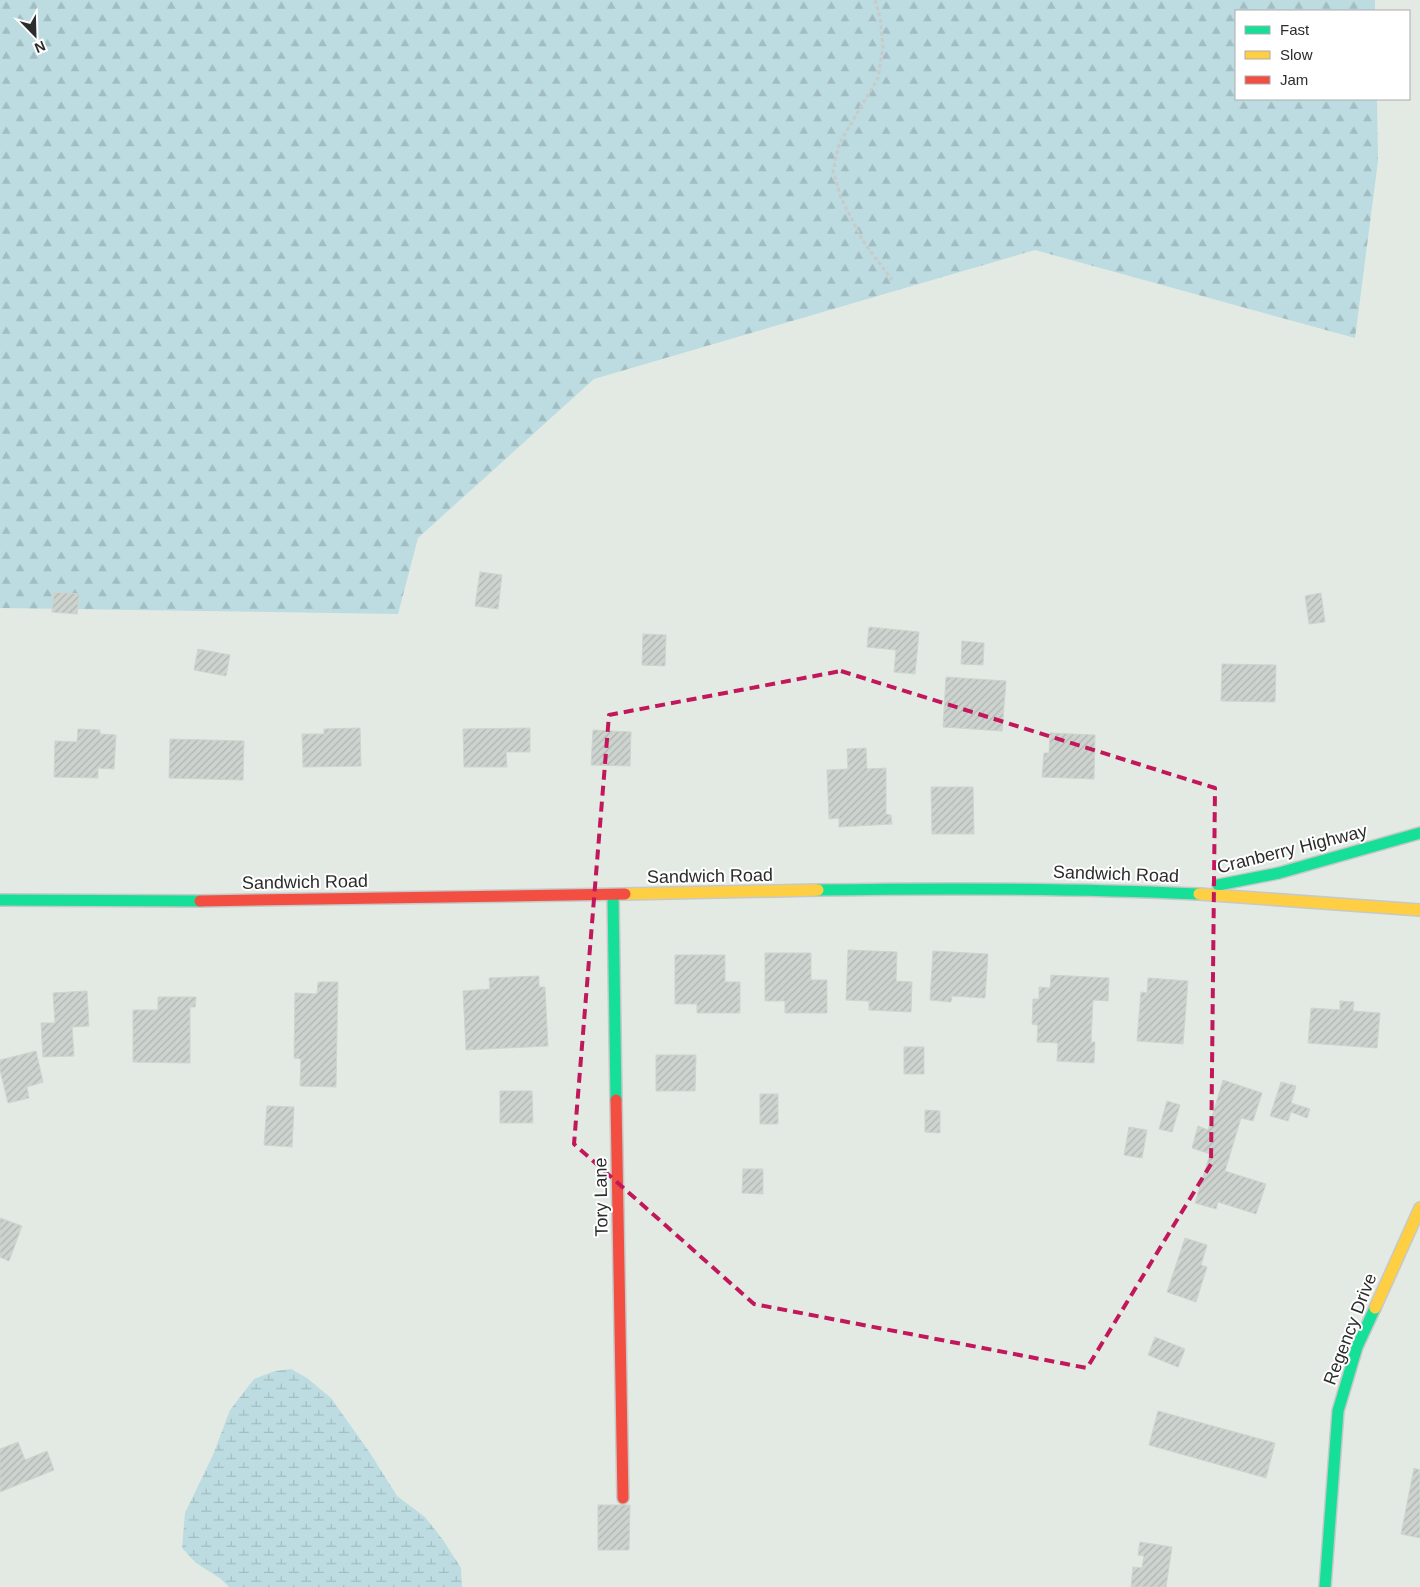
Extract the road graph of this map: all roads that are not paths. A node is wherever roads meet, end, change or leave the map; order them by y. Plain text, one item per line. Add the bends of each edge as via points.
1 (1420, 833) edge
2 (1170, 893) junction
3 (614, 895) junction
4 (0, 900) edge
5 (1420, 910) edge
6 (1420, 1208) edge
7 (623, 1498) dead end
8 (1325, 1587) edge

1 - 2 main road, Cranberry Highway via 1279,873
2 - 3 main road, Sandwich Road via 934,888
2 - 5 main road, Sandwich Road
3 - 4 main road, Sandwich Road via 232,901
3 - 7 main road, Tory Lane
6 - 8 main road, Regency Drive via 1358,1347 1338,1411

